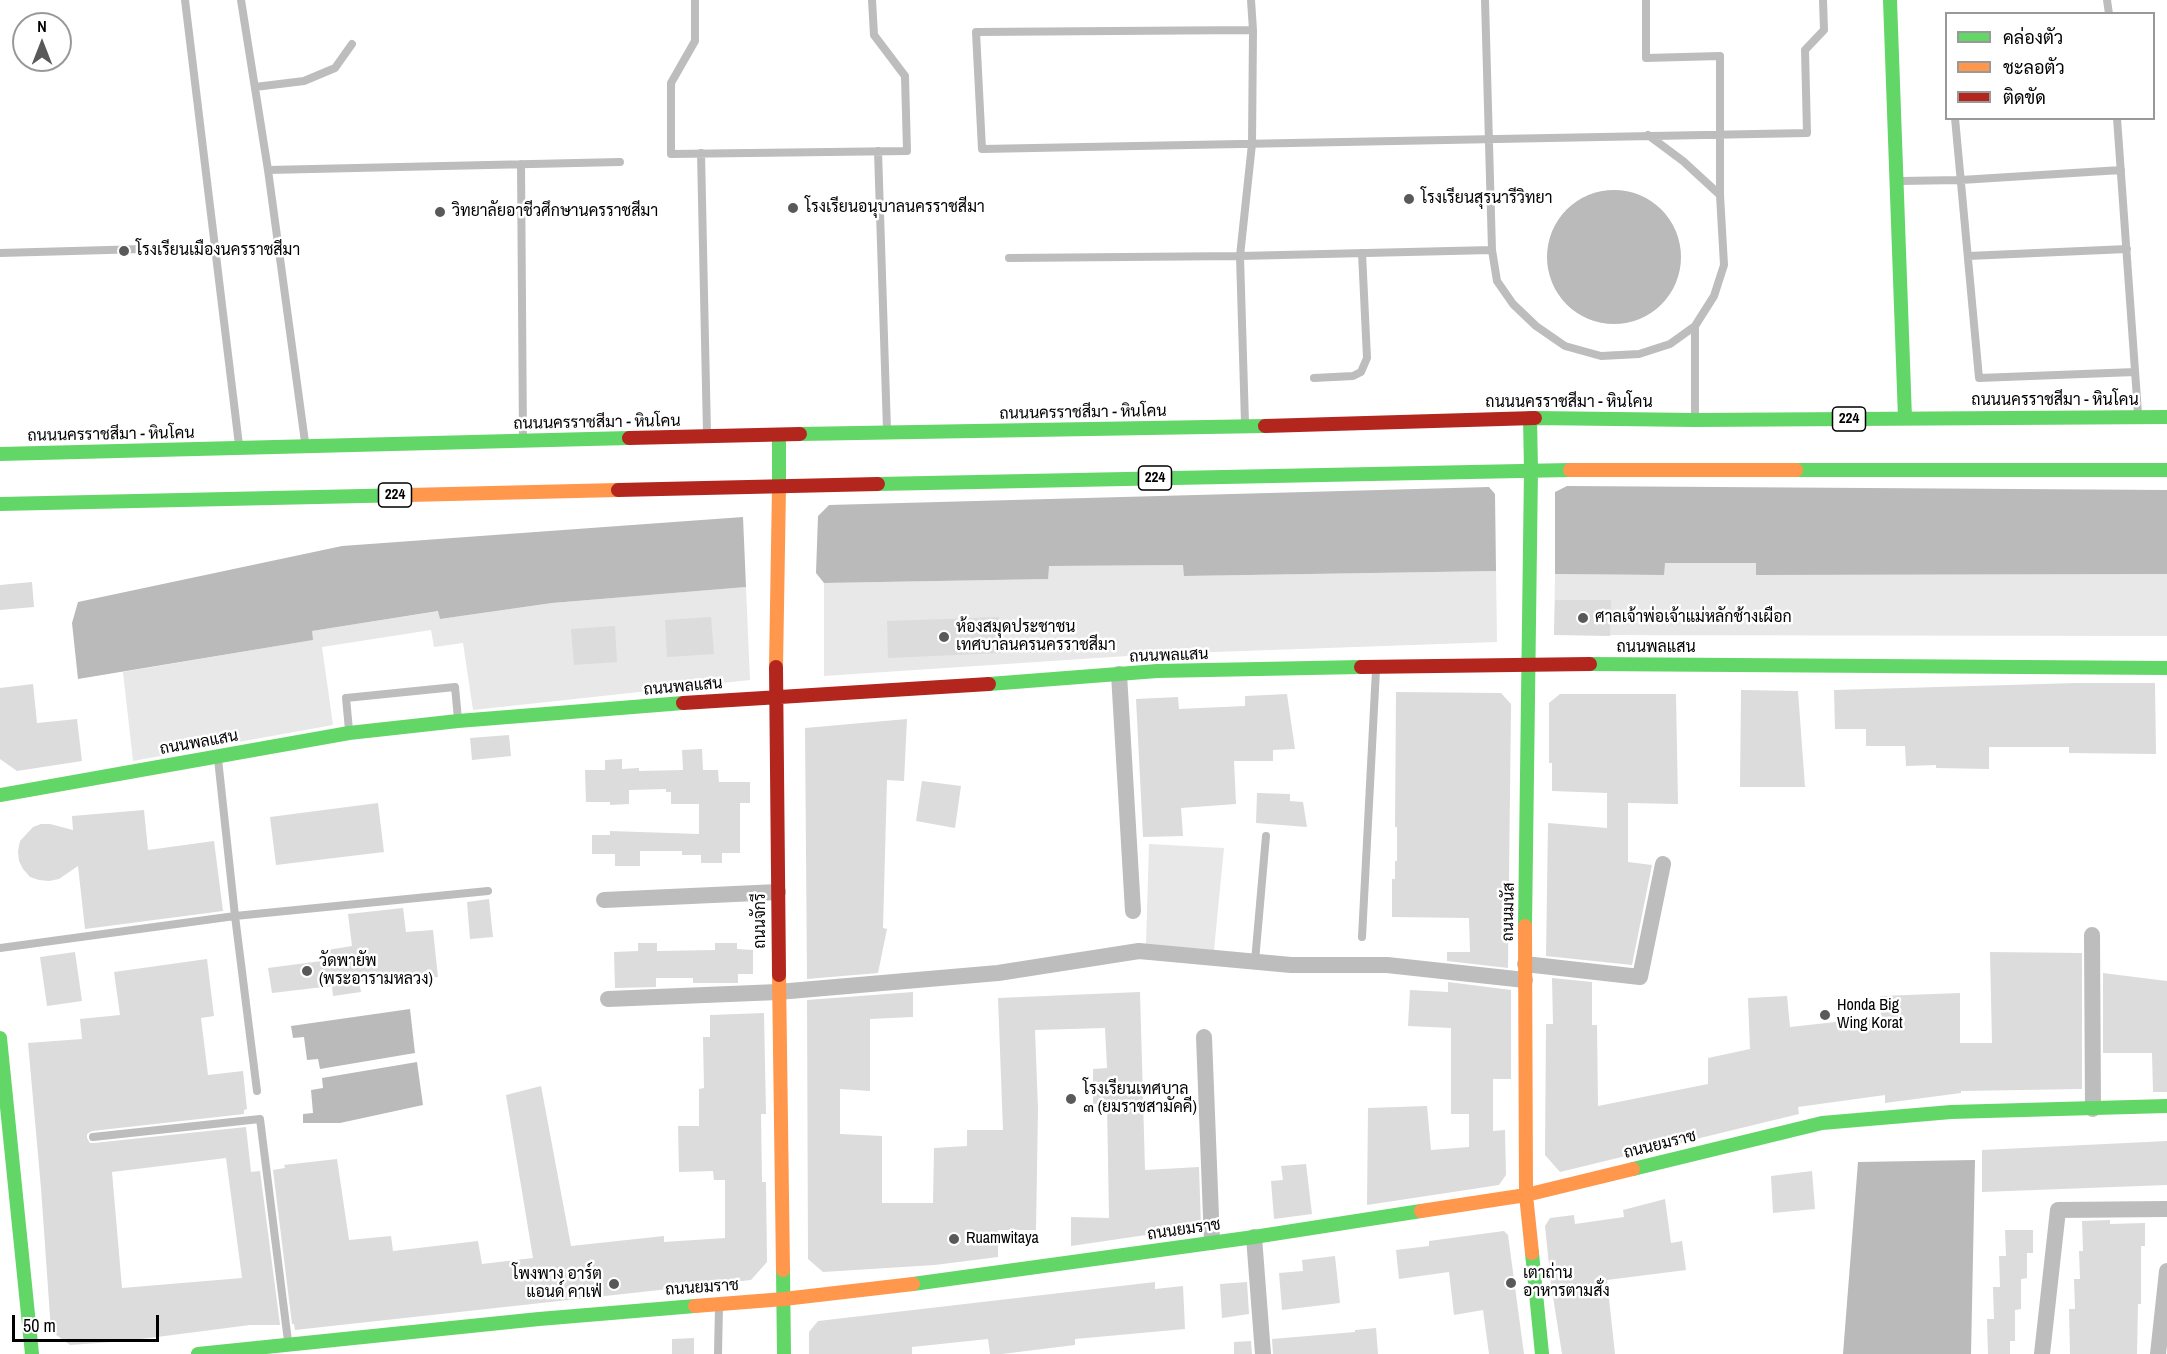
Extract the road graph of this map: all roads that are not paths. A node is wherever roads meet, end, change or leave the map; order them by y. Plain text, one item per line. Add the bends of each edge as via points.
1 (185, 0) edge
2 (242, 0) edge
3 (695, 0) edge
4 (872, 0) edge
5 (1251, 0) edge
6 (1485, 0) edge
7 (1646, 0) edge
8 (1823, 0) edge
9 (1890, 0) edge
10 (1253, 30) junction
11 (352, 44) dead end
12 (255, 87) junction
13 (1955, 120) edge
14 (2117, 120) edge
15 (1721, 134) junction
16 (1648, 135) junction
17 (1488, 140) junction
18 (1252, 144) junction
19 (878, 151) junction
20 (701, 153) junction
21 (620, 162) dead end
22 (521, 164) junction
23 (268, 170) junction
24 (2121, 170) junction
25 (1961, 180) junction
26 (1897, 181) junction
27 (1720, 195) junction
28 (216, 247) junction
29 (2127, 249) junction
30 (1492, 250) junction
31 (0, 253) edge
32 (1362, 253) junction
33 (1240, 256) junction
34 (1968, 256) junction
35 (1009, 258) dead end
36 (1695, 326) junction
37 (2135, 372) junction
38 (1314, 378) dead end
39 (2139, 417) junction
40 (2167, 417) edge
41 (1530, 418) junction
42 (1905, 418) junction
43 (1695, 420) junction
44 (1245, 427) junction
45 (887, 432) junction
46 (779, 436) junction
47 (707, 437) junction
48 (523, 441) junction
49 (306, 446) junction
50 (240, 448) junction
51 (0, 454) edge
52 (1531, 470) junction
53 (2167, 470) edge
54 (779, 487) junction
55 (3, 505) edge
56 (1529, 664) junction
57 (1376, 667) junction
58 (2167, 668) edge
59 (1119, 674) junction
60 (776, 696) junction
61 (458, 722) junction
62 (349, 733) junction
63 (218, 756) junction
64 (0, 795) edge
65 (1266, 836) dead end
66 (1664, 864) dead end
67 (488, 891) dead end
68 (778, 892) junction
69 (604, 900) dead end
70 (1134, 910) dead end
71 (235, 916) junction
72 (2091, 934) dead end
73 (1362, 937) dead end
74 (0, 948) edge
75 (1255, 961) junction
76 (1525, 972) junction
77 (778, 992) junction
78 (608, 999) dead end
79 (0, 1038) edge
80 (1204, 1038) dead end
81 (257, 1091) dead end
82 (2167, 1106) edge
83 (2093, 1109) junction
84 (93, 1137) dead end
85 (1526, 1196) junction
86 (2167, 1209) edge
87 (1254, 1237) junction
88 (1212, 1242) junction
89 (2167, 1271) edge
90 (784, 1299) junction
91 (719, 1303) junction
92 (288, 1345) junction
93 (32, 1354) edge
94 (198, 1354) edge
95 (718, 1354) edge
96 (784, 1354) edge
97 (1263, 1354) edge
98 (1542, 1354) edge
99 (2042, 1354) edge
100 (2158, 1354) edge

1 - 28 lane
2 - 12 lane
3 - 20 lane via 695,41 670,83 671,154
4 - 19 lane via 873,35 905,76 907,151
5 - 10 lane
6 - 17 lane
7 - 15 lane via 1647,58 1719,57
8 - 15 lane via 1824,30 1805,50 1807,133
9 - 26 street
10 - 18 lane
10 - 18 lane via 976,32 982,149
11 - 12 lane via 335,68 304,81
12 - 23 lane
13 - 25 lane
14 - 24 lane
15 - 16 lane
15 - 27 lane
16 - 17 lane
16 - 27 lane
17 - 18 lane
17 - 30 lane
18 - 33 lane
19 - 20 lane
19 - 45 lane
20 - 47 lane
21 - 22 lane
22 - 23 lane
22 - 48 lane
23 - 49 lane
24 - 25 lane
24 - 29 lane
25 - 26 lane
25 - 34 lane
26 - 42 street
27 - 36 lane via 1724,265 1714,296
28 - 31 lane
28 - 50 lane
29 - 34 lane
29 - 37 lane
30 - 32 lane
30 - 36 lane via 1497,281 1513,303 1536,326 1565,346 1602,356 1639,354 1670,344
32 - 33 lane
32 - 38 lane via 1367,358 1361,372 1353,376
33 - 35 lane
33 - 44 lane
34 - 37 lane via 1980,378
36 - 43 lane
37 - 39 lane
39 - 40 street, ถนนนครราชสีมา - หินโคน / 224
39 - 42 street, ถนนนครราชสีมา - หินโคน / 224
41 - 43 street, ถนนนครราชสีมา - หินโคน / 224
41 - 44 street, ถนนนครราชสีมา - หินโคน / 224
41 - 52 street, ถนนมนัส
42 - 43 street, ถนนนครราชสีมา - หินโคน / 224
44 - 45 street, ถนนนครราชสีมา - หินโคน / 224
45 - 46 street, ถนนนครราชสีมา - หินโคน / 224
46 - 47 street, ถนนนครราชสีมา - หินโคน / 224
46 - 54 street, ถนนจักรี
47 - 48 street, ถนนนครราชสีมา - หินโคน / 224
48 - 49 street, ถนนนครราชสีมา - หินโคน / 224
49 - 50 street, ถนนนครราชสีมา - หินโคน / 224
50 - 51 street, ถนนนครราชสีมา - หินโคน / 224
52 - 53 street, 224
52 - 54 street, 224
52 - 56 street, ถนนมนัส
54 - 55 street, 224
54 - 60 street, ถนนจักรี
56 - 57 street, ถนนพลแสน
56 - 58 street, ถนนพลแสน
56 - 76 street, ถนนมนัส
57 - 59 street, ถนนพลแสน
57 - 73 lane
59 - 60 street, ถนนพลแสน
59 - 70 street
60 - 61 street, ถนนพลแสน
60 - 68 street, ถนนจักรี
61 - 62 street, ถนนพลแสน
61 - 62 lane via 455,687 346,698
62 - 63 street, ถนนพลแสน
63 - 64 street, ถนนพลแสน
63 - 71 lane
65 - 75 lane
66 - 76 street via 1640,977
67 - 71 lane
68 - 69 street
68 - 77 street, ถนนจักรี
71 - 74 lane
71 - 81 lane
72 - 83 street
75 - 76 street
75 - 77 street via 1138,951 998,973
76 - 85 street, ถนนมนัส
77 - 78 street
77 - 90 street, ถนนจักรี
79 - 93 street
80 - 88 street
82 - 83 street, ถนนยมราช
83 - 85 street, ถนนยมราช via 1951,1112 1822,1123
84 - 92 lane via 260,1119
85 - 87 street, ถนนยมราช
85 - 98 street, ถนนมนัส
86 - 99 street via 2058,1210
87 - 88 street, ถนนยมราช
87 - 97 street
88 - 90 street, ถนนยมราช via 942,1281
89 - 100 street
90 - 91 street, ถนนยมราช
90 - 96 street, ถนนจักรี
91 - 92 street, ถนนยมราช
91 - 95 lane
92 - 94 street, ถนนยมราช

